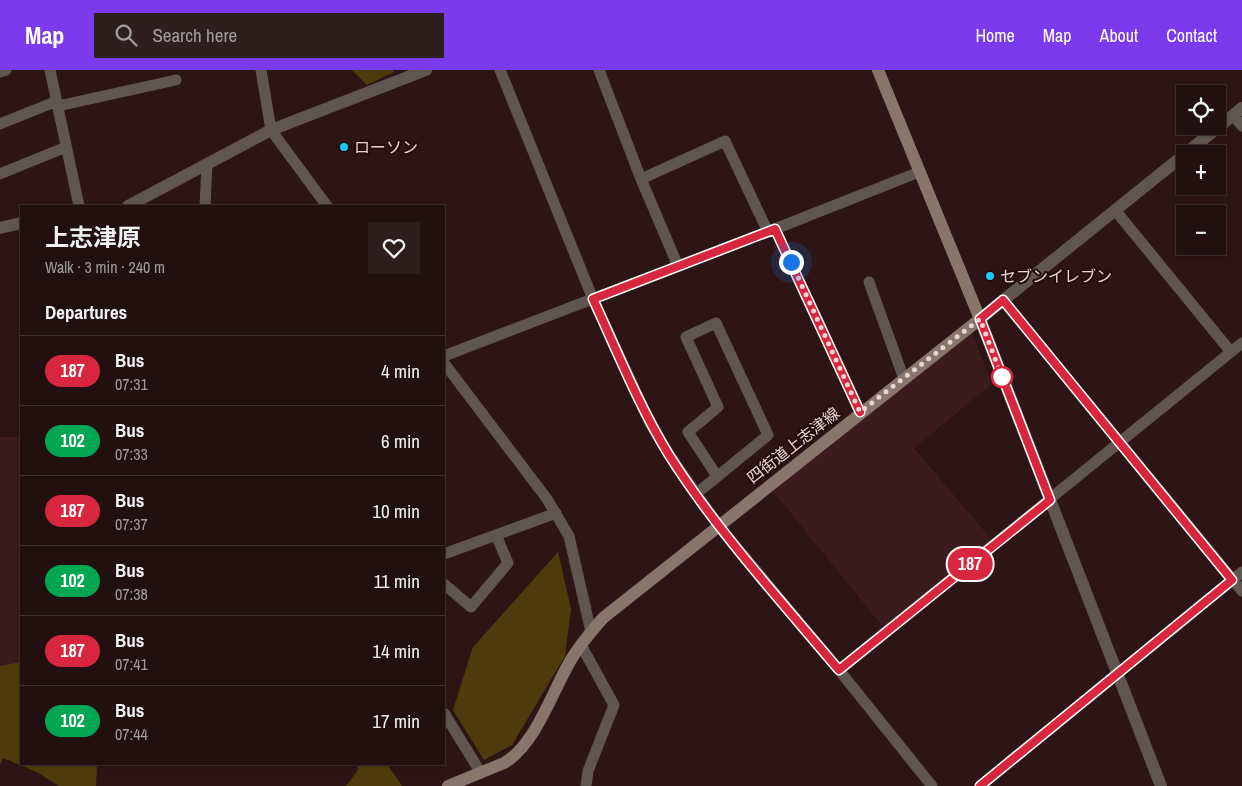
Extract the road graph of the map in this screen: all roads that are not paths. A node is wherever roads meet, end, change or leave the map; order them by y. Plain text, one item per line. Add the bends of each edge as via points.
1 (6, 70) edge
2 (50, 70) edge
3 (261, 70) edge
4 (426, 70) edge
5 (500, 70) edge
6 (599, 70) edge
7 (878, 70) edge
8 (0, 72) edge
9 (176, 80) dead end
10 (57, 104) junction
11 (1238, 112) edge
12 (0, 124) edge
13 (1242, 126) edge
14 (271, 130) junction
15 (1196, 145) edge
16 (66, 147) junction
17 (1176, 161) edge
18 (207, 164) junction
19 (918, 172) junction
20 (0, 174) edge
21 (641, 179) junction
22 (79, 205) edge
23 (130, 205) edge
24 (205, 205) edge
25 (326, 205) edge
26 (1115, 210) junction
27 (20, 223) edge
28 (0, 228) edge
29 (772, 231) junction
30 (678, 266) junction
31 (869, 282) dead end
32 (593, 299) junction
33 (1003, 300) junction
34 (980, 319) junction
35 (1242, 343) edge
36 (1232, 352) junction
37 (445, 356) edge
38 (445, 365) edge
39 (904, 379) junction
40 (860, 412) junction
41 (1120, 443) junction
42 (717, 476) junction
43 (696, 494) junction
44 (1050, 500) junction
45 (556, 513) junction
46 (718, 525) junction
47 (496, 535) junction
48 (445, 554) edge
49 (1242, 572) edge
50 (1232, 580) junction
51 (445, 585) edge
52 (1242, 591) edge
53 (591, 632) junction
54 (581, 645) junction
55 (839, 670) junction
56 (1117, 674) junction
57 (445, 715) edge
58 (481, 773) junction
59 (448, 786) edge
60 (586, 786) edge
61 (932, 786) edge
62 (980, 786) edge
63 (1161, 786) edge

1 - 8 street
2 - 10 street
3 - 14 street
4 - 14 street
5 - 32 street
6 - 21 street
7 - 19 main road
9 - 10 street
10 - 12 street
10 - 16 street
11 - 13 street
11 - 15 street
14 - 18 street
14 - 25 street
16 - 20 street
16 - 22 street
17 - 26 street
18 - 23 street
18 - 24 street
19 - 29 street
19 - 34 main road
21 - 29 street via 725,141
21 - 30 street
26 - 33 street
26 - 36 street
27 - 28 street
29 - 30 street
29 - 40 street
30 - 32 street
31 - 39 street
32 - 37 street
32 - 43 street via 650,423
33 - 34 street
33 - 41 street
34 - 39 main road, 四街道上志津線
34 - 44 street
35 - 36 street
36 - 41 street
38 - 45 street
39 - 40 main road, 四街道上志津線
40 - 46 main road, 四街道上志津線
41 - 44 street
41 - 50 street
42 - 42 street via 768,435 716,323 686,337 718,407 688,432
42 - 43 street
43 - 46 street
44 - 55 street
44 - 56 street
45 - 47 street
45 - 53 street via 570,536
46 - 53 main road, 四街道上志津線 via 603,618
46 - 55 street
47 - 48 street
47 - 51 street via 508,563 471,607
49 - 50 street
50 - 52 street
50 - 56 street
53 - 54 main road, 四街道上志津線
54 - 58 main road, 四街道上志津線 via 524,746 512,758
54 - 60 street via 614,705 588,771
55 - 61 street
56 - 62 street
56 - 63 street
57 - 58 street
58 - 59 main road, 四街道上志津線

